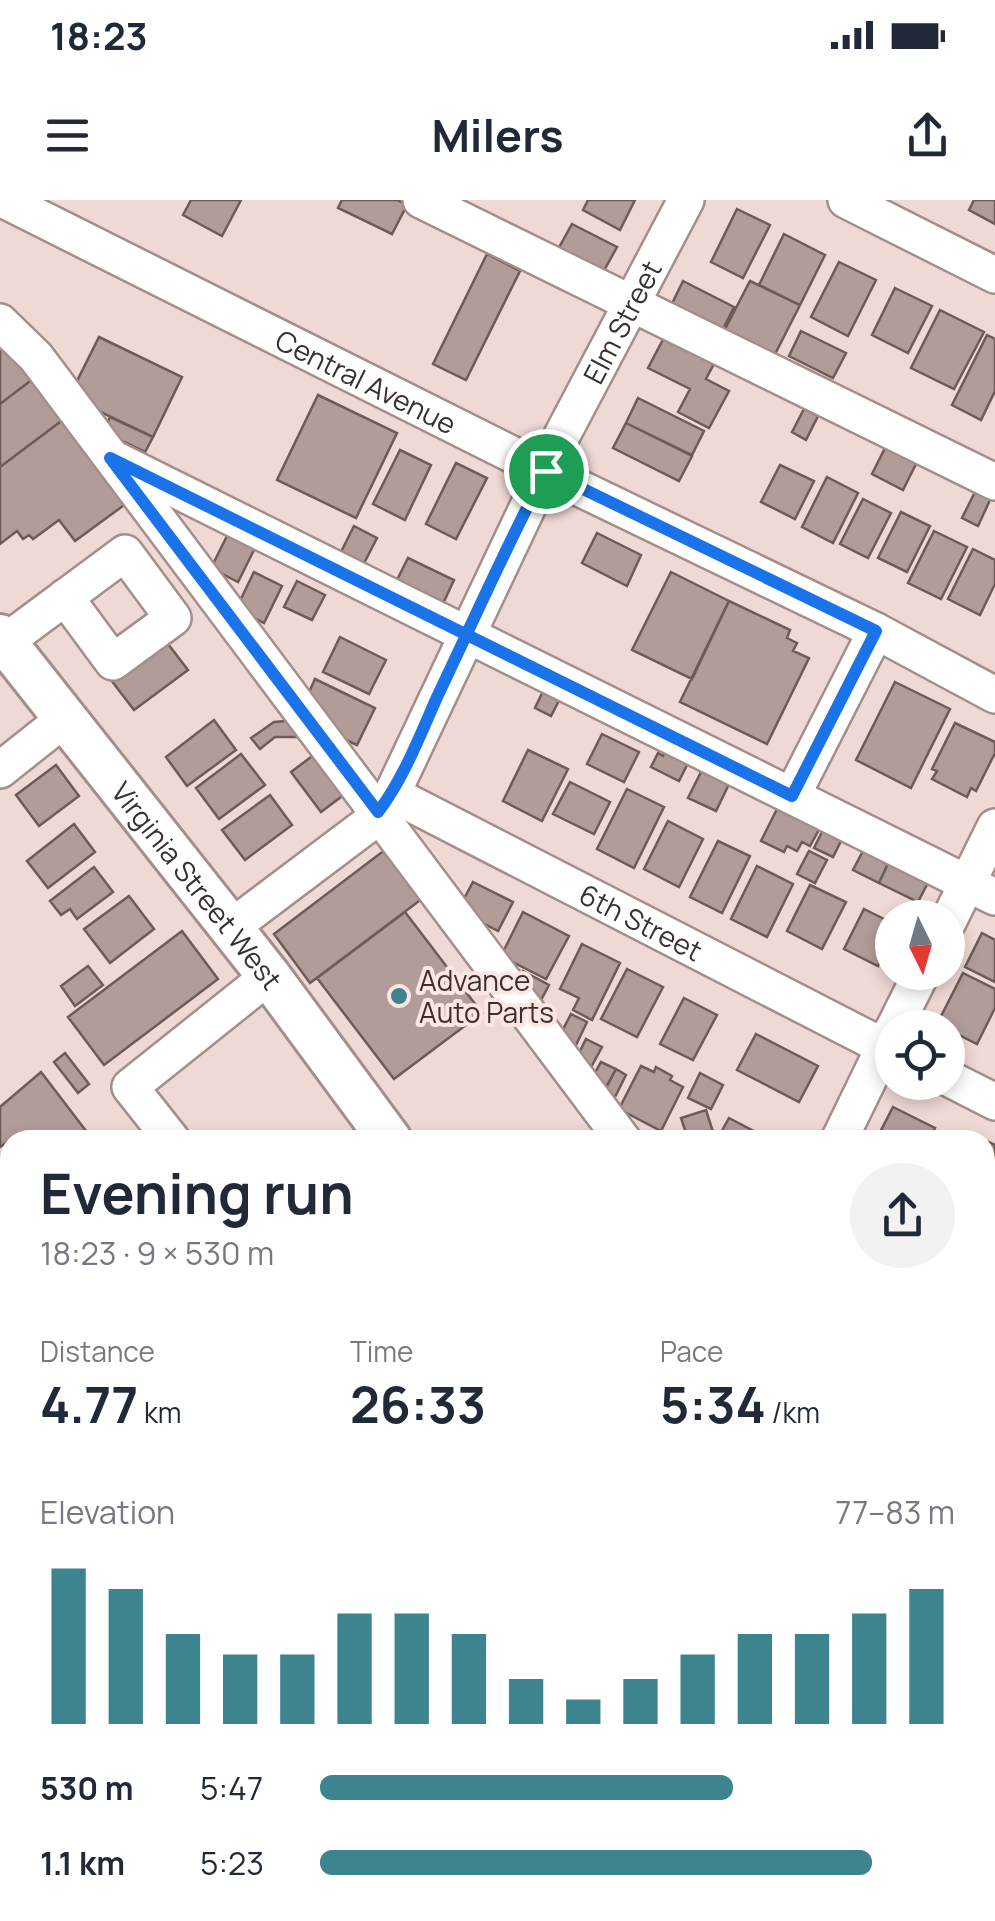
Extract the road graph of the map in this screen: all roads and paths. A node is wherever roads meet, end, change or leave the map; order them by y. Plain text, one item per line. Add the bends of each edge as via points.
1 (4, 200) edge
2 (422, 200) edge
3 (686, 200) edge
4 (846, 200) edge
5 (995, 274) edge
6 (632, 304) junction
7 (0, 322) edge
8 (110, 458) junction
9 (546, 471) junction
10 (995, 482) edge
11 (65, 597) dead end
12 (876, 631) junction
13 (467, 634) junction
14 (2, 639) edge
15 (995, 696) edge
16 (63, 720) junction
17 (0, 770) edge
18 (792, 796) junction
19 (385, 803) junction
20 (995, 827) edge
21 (981, 890) edge
22 (229, 929) junction
23 (269, 976) junction
24 (875, 1032) edge
25 (875, 1070) edge
26 (965, 1087) edge
27 (995, 1102) edge
28 (164, 1130) edge
29 (383, 1130) edge
30 (616, 1130) edge
31 (844, 1130) edge

1 - 9 street, Central Avenue
2 - 6 street
3 - 6 street, Elm Street
4 - 5 street
6 - 9 street, Elm Street
6 - 10 street
7 - 8 street via 36,358
8 - 13 street
8 - 19 street
9 - 12 street, Central Avenue
9 - 13 street, Elm Street
11 - 14 street
12 - 15 street, Central Avenue
12 - 18 street
13 - 18 street
13 - 19 street, Elm Street
14 - 16 main road, Virginia Street West
16 - 17 street
16 - 22 main road, Virginia Street West
18 - 21 street
19 - 22 street, Elm Street via 371,822
19 - 24 street, 6th Street
19 - 30 street
20 - 21 street
22 - 23 main road, Virginia Street West
23 - 28 street via 130,1086
23 - 29 main road, Virginia Street West
25 - 31 street
26 - 27 street

